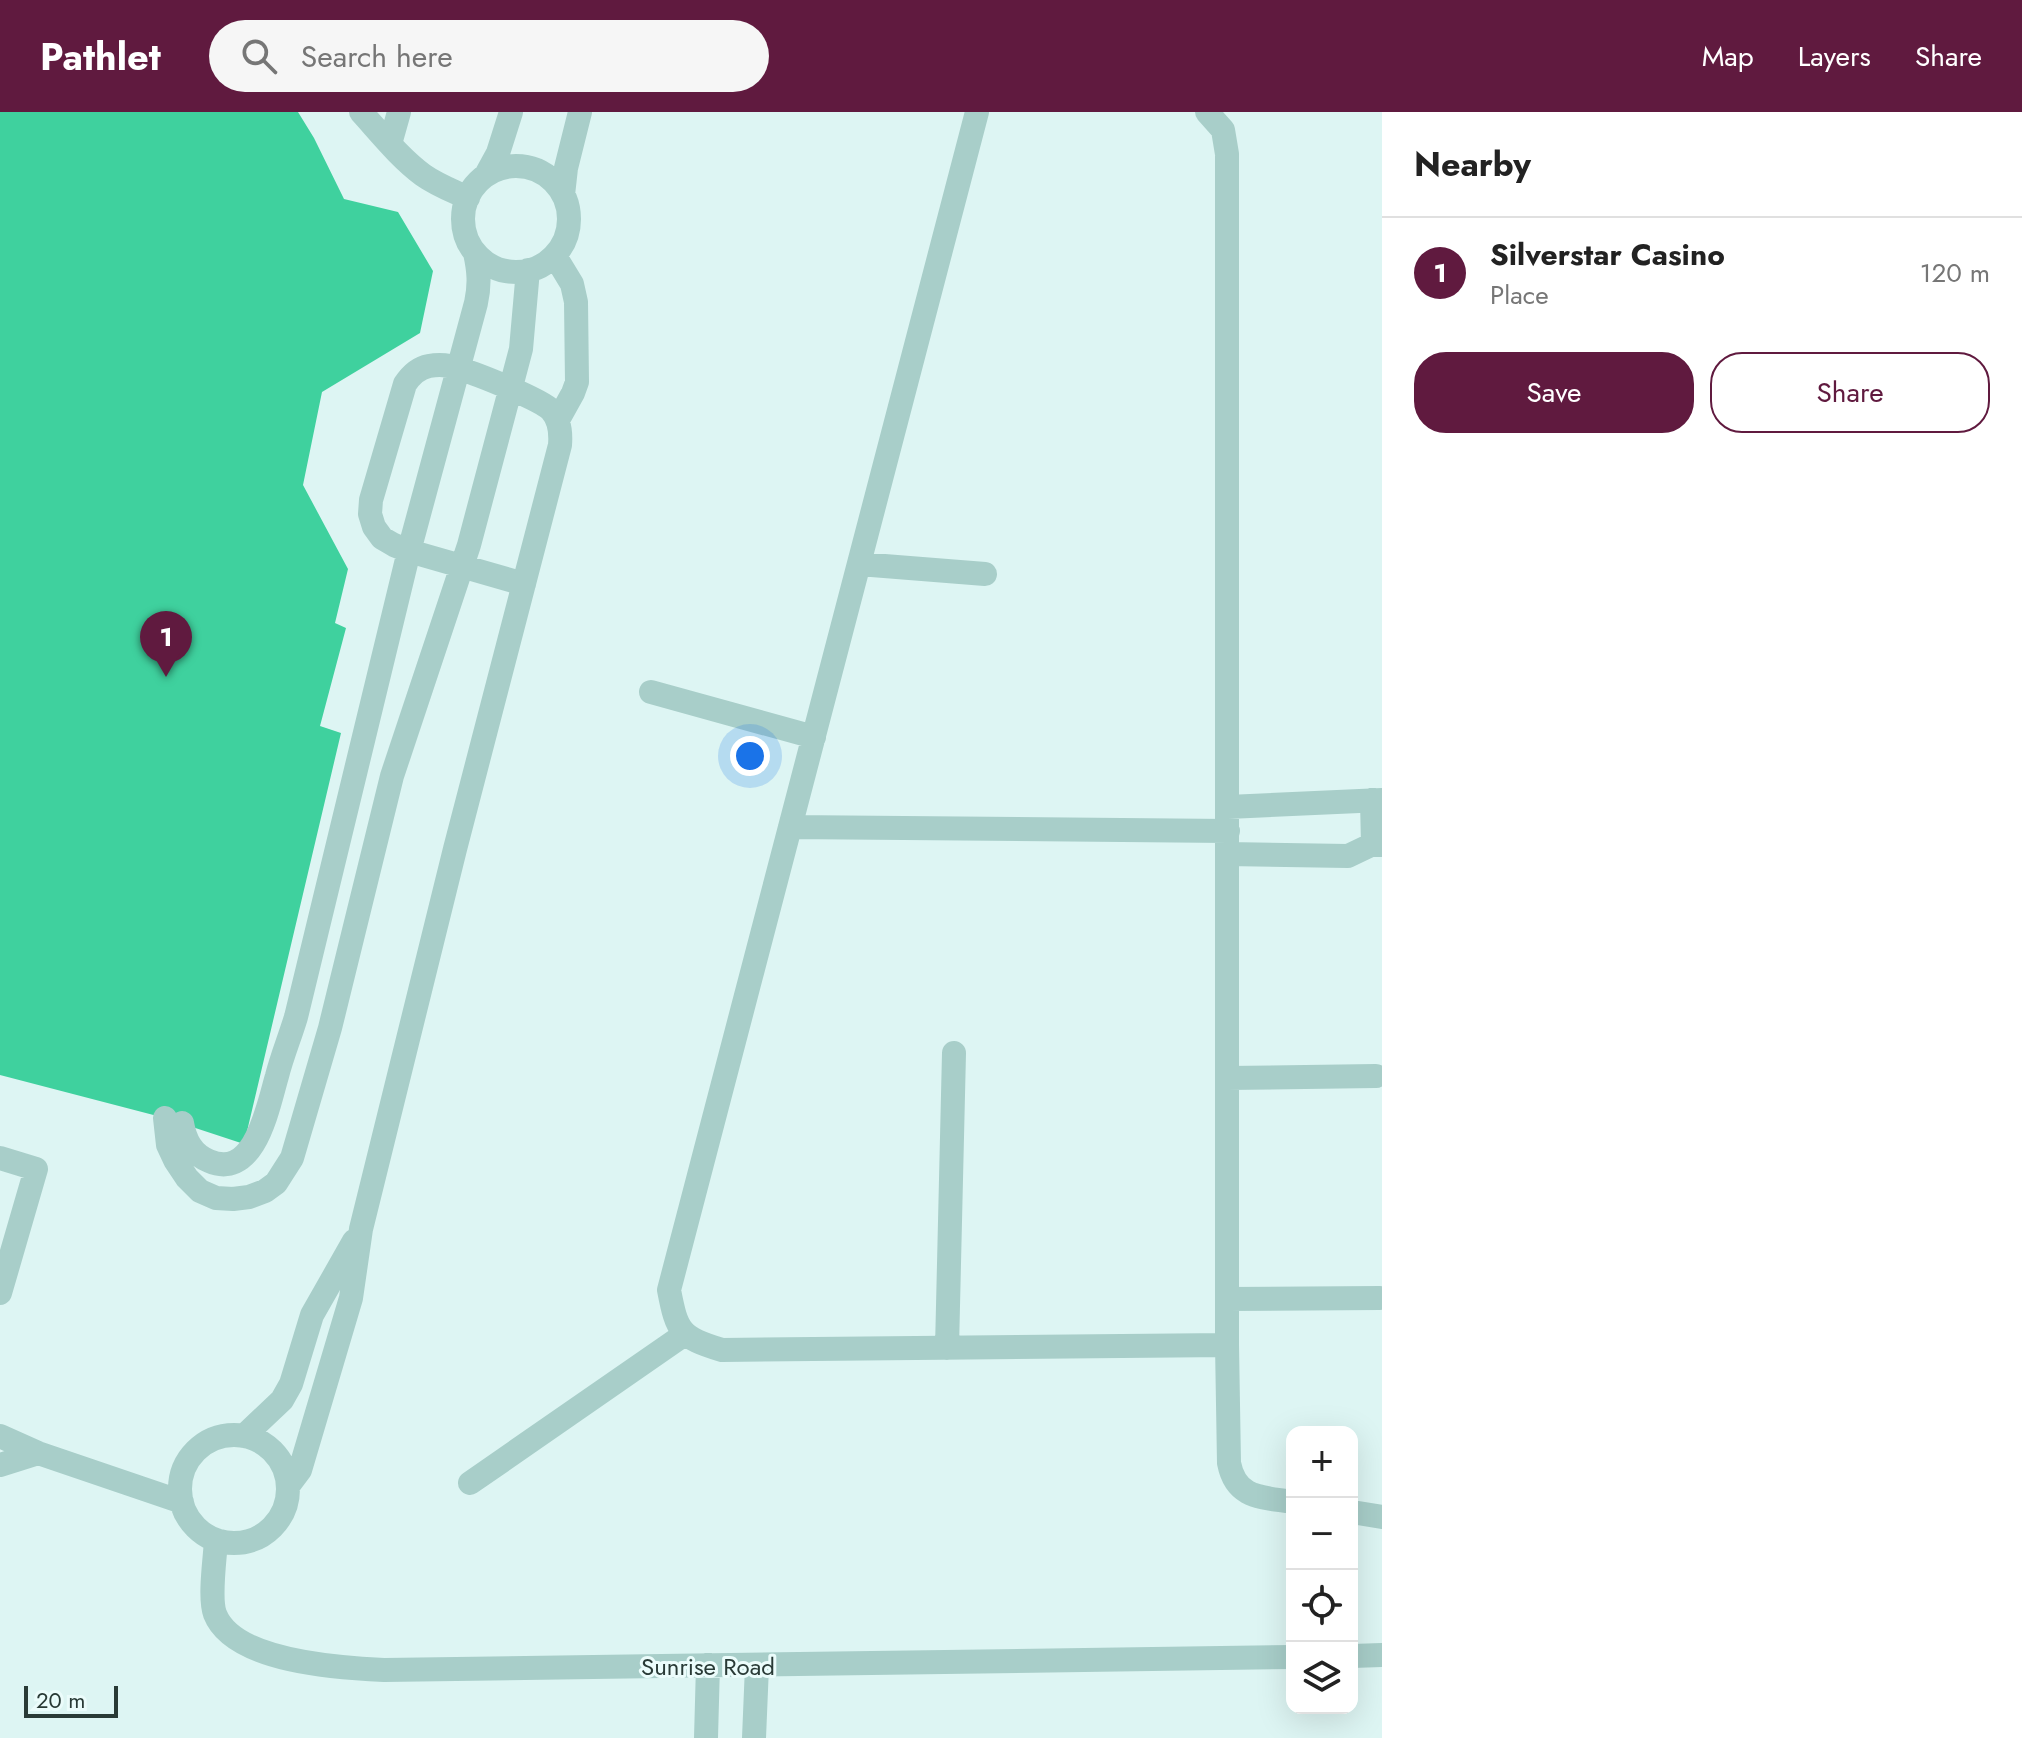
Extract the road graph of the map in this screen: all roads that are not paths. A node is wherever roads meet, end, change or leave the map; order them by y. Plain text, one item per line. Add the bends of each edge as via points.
1 (361, 112) edge
2 (399, 112) edge
3 (511, 112) edge
4 (580, 112) edge
5 (977, 112) edge
6 (1207, 112) edge
7 (390, 144) junction
8 (486, 175) junction
9 (563, 195) junction
10 (468, 198) junction
11 (475, 253) junction
12 (555, 256) junction
13 (528, 270) junction
14 (460, 368) junction
15 (511, 390) junction
16 (558, 420) junction
17 (409, 551) junction
18 (859, 564) junction
19 (464, 565) junction
20 (985, 574) dead end
21 (524, 584) junction
22 (651, 692) dead end
23 (814, 737) junction
24 (347, 763) junction
25 (392, 776) junction
26 (1377, 800) edge
27 (790, 827) junction
28 (1227, 831) junction
29 (1378, 845) edge
30 (286, 1015) junction
31 (330, 1028) junction
32 (954, 1053) dead end
33 (1376, 1076) dead end
34 (1227, 1078) junction
35 (0, 1158) edge
36 (361, 1229) junction
37 (6, 1251) edge
38 (0, 1293) edge
39 (1380, 1298) edge
40 (1227, 1299) junction
41 (685, 1334) junction
42 (1227, 1345) junction
43 (947, 1348) junction
44 (0, 1436) edge
45 (244, 1436) junction
46 (38, 1453) junction
47 (0, 1465) edge
48 (470, 1483) dead end
49 (288, 1486) junction
50 (1286, 1501) edge
51 (182, 1502) junction
52 (1358, 1513) edge
53 (1382, 1517) edge
54 (216, 1540) junction
55 (1382, 1655) edge
56 (1358, 1656) edge
57 (1286, 1657) edge
58 (708, 1665) junction
59 (757, 1666) junction
60 (706, 1738) edge
61 (754, 1738) edge

1 - 7 street
2 - 7 street
3 - 8 street
4 - 9 street
5 - 18 street
6 - 28 street via 1223,130 1227,154
7 - 10 street via 421,174
8 - 9 street via 506,167 528,167 549,177
8 - 10 street
9 - 12 street via 569,213 567,235
10 - 11 street via 465,231
11 - 13 street via 493,267
11 - 14 street via 479,288
12 - 13 street
12 - 16 street via 576,302 577,382
13 - 15 street via 521,349
14 - 15 street
14 - 17 street
14 - 17 street via 432,365 405,384 371,500 370,514 382,538
15 - 16 street via 539,402
15 - 19 street
16 - 21 street via 560,445
17 - 19 street
17 - 24 street
18 - 20 street
18 - 23 street
19 - 21 street
19 - 25 street
21 - 36 street
22 - 23 street
23 - 27 street
24 - 25 street
24 - 30 street
25 - 31 street
26 - 28 street
26 - 29 street
27 - 28 street
27 - 41 street via 669,1290 674,1318
28 - 29 street via 1348,856
28 - 34 street
30 - 31 street
30 - 31 street via 268,1111 246,1153 223,1165 199,1157 173,1120 168,1145 175,1160 200,1191 216,1198 249,1197 276,1183 292,1158
32 - 43 street
33 - 34 street
34 - 40 street
35 - 37 street via 36,1169
36 - 45 street via 312,1315 282,1400
36 - 49 street via 351,1298 300,1470
37 - 38 street
39 - 40 street
40 - 42 street
41 - 43 street via 722,1350
41 - 48 street
42 - 43 street
42 - 50 street via 1231,1475 1246,1492
44 - 46 street
45 - 49 street via 275,1454
45 - 51 street via 210,1441 195,1452 180,1484
46 - 47 street
46 - 51 street
49 - 54 street via 279,1520 267,1532 251,1541
51 - 54 street via 200,1532
52 - 53 street
54 - 58 street, Sunrise Road via 215,1614 229,1635 252,1649 329,1667 384,1670
55 - 56 street
57 - 59 street, Sunrise Road
58 - 59 street, Sunrise Road
58 - 60 street
59 - 61 street

